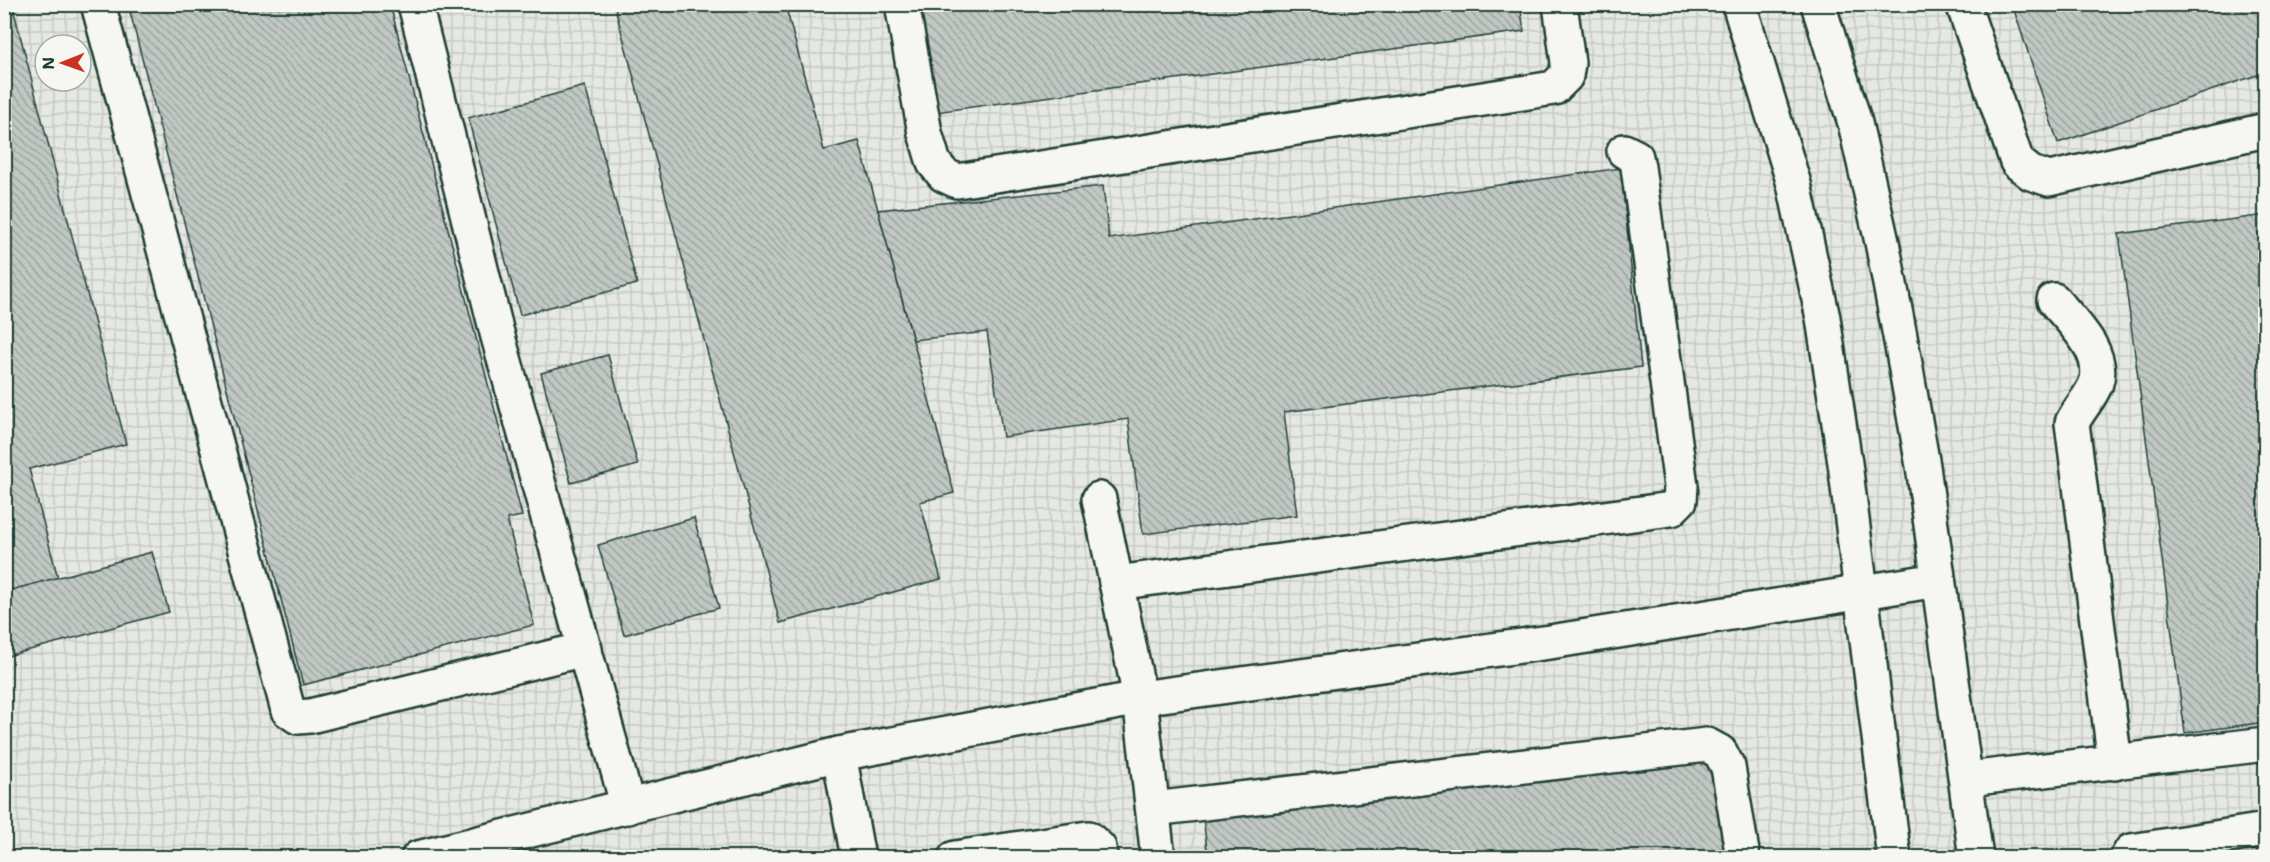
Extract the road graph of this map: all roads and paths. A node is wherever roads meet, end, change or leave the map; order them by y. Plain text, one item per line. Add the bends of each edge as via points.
1 (98, 4) edge
2 (415, 4) edge
3 (902, 4) edge
4 (1560, 4) edge
5 (1739, 4) edge
6 (1818, 4) edge
7 (1963, 4) edge
8 (2265, 130) edge
9 (1624, 151) dead end
10 (2054, 300) dead end
11 (1099, 499) dead end
12 (1938, 580) junction
13 (1116, 584) junction
14 (1859, 592) junction
15 (585, 649) junction
16 (1140, 698) junction
17 (2265, 744) edge
18 (839, 754) junction
19 (2115, 763) junction
20 (1968, 779) junction
21 (628, 807) junction
22 (1153, 809) junction
23 (2265, 830) edge
24 (418, 858) edge
25 (858, 858) edge
26 (955, 858) edge
27 (1100, 858) edge
28 (1158, 858) edge
29 (1743, 858) edge
30 (1894, 858) edge
31 (1976, 858) edge
32 (2127, 858) edge

1 - 15 street via 288,710 298,717 310,716
2 - 15 street via 497,333
3 - 4 street via 934,163 944,176 957,181 1554,88 1566,76 1568,63
5 - 14 street via 1794,184 1823,318
6 - 12 street via 1855,123 1882,242 1923,466
7 - 8 street via 2017,162 2031,173 2049,178
9 - 13 street via 1636,157 1638,167 1679,474 1680,500 1671,509
10 - 19 street via 2083,335 2098,361 2096,384 2072,423
11 - 13 street
12 - 14 street
12 - 20 street
13 - 16 street
14 - 16 street via 1550,642
14 - 30 street
15 - 21 street
16 - 18 street
16 - 22 street
17 - 19 street
18 - 21 street
18 - 25 street
19 - 20 street
20 - 31 street
21 - 24 street
22 - 28 street
22 - 29 street via 1707,745 1720,752 1728,767
23 - 32 street via 2130,851
26 - 27 street via 1088,838 1099,848

